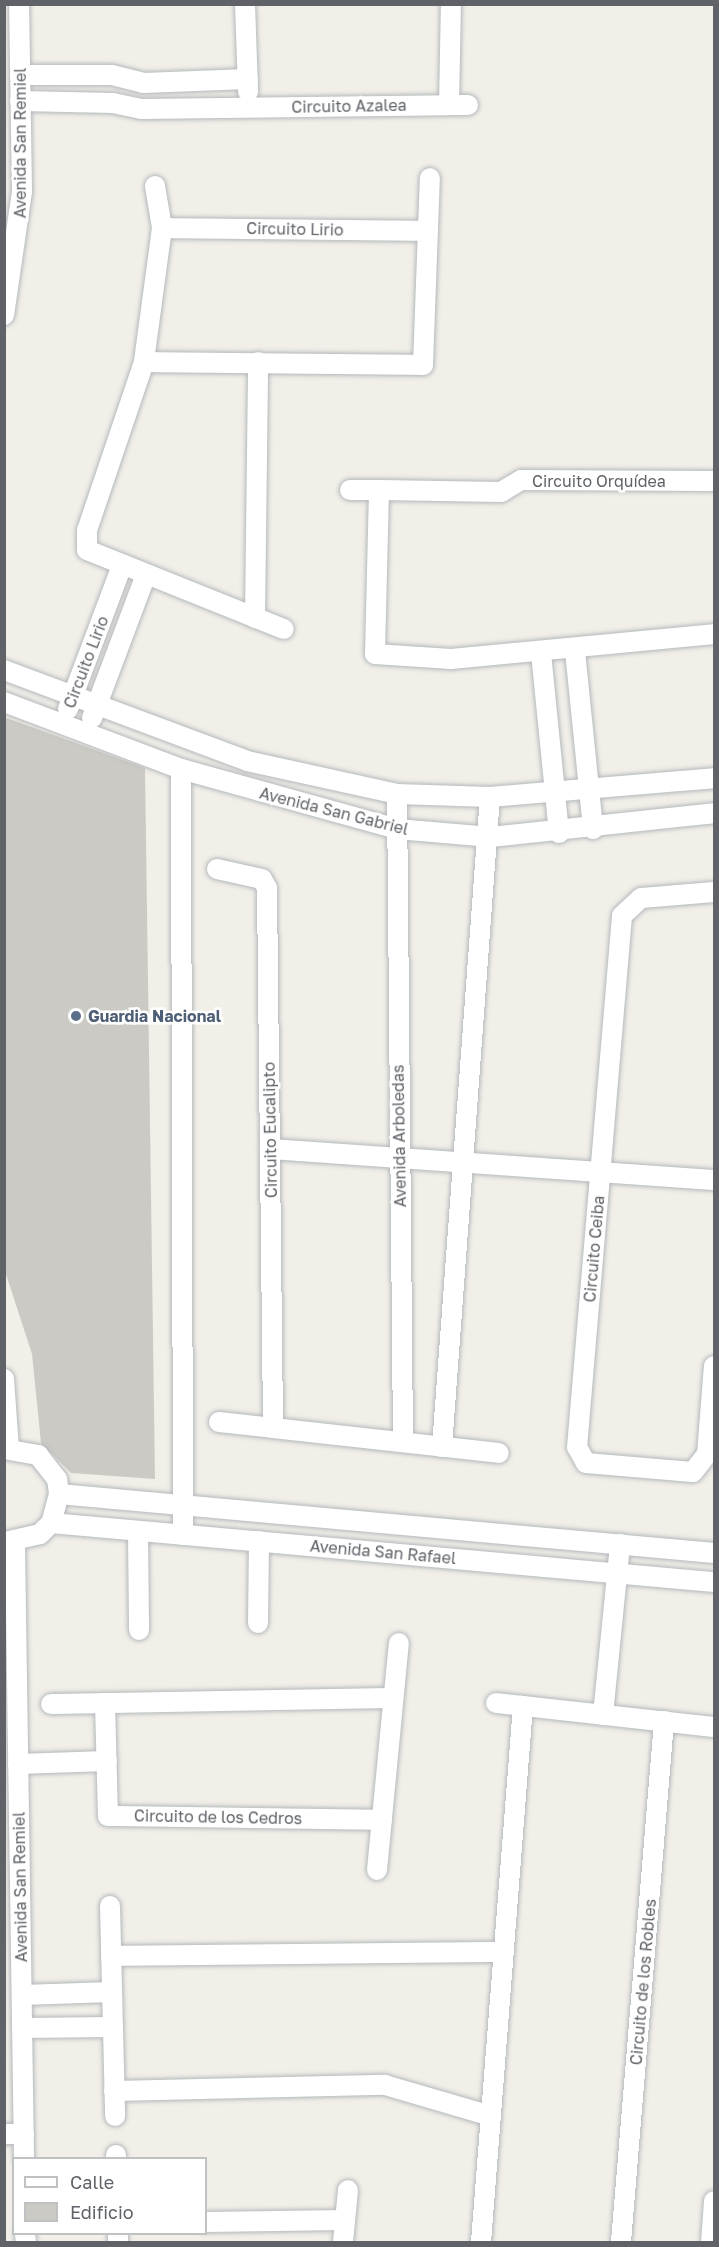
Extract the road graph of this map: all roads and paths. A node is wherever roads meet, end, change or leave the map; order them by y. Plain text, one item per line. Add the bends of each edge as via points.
1 (19, 4) edge
2 (245, 4) edge
3 (451, 4) edge
4 (15, 63) edge
5 (112, 75) junction
6 (248, 79) junction
7 (20, 101) junction
8 (113, 103) junction
9 (249, 107) junction
10 (430, 178) dead end
11 (155, 186) dead end
12 (162, 228) junction
13 (428, 231) junction
14 (6, 301) edge
15 (144, 362) junction
16 (258, 362) junction
17 (714, 481) edge
18 (350, 490) dead end
19 (379, 490) junction
20 (121, 568) junction
21 (145, 577) junction
22 (109, 603) junction
23 (132, 612) junction
24 (255, 618) junction
25 (284, 629) dead end
26 (714, 634) edge
27 (575, 651) junction
28 (541, 653) junction
29 (4, 670) edge
30 (579, 694) junction
31 (73, 697) junction
32 (545, 697) junction
33 (4, 702) edge
34 (96, 706) junction
35 (63, 723) junction
36 (87, 731) junction
37 (181, 769) junction
38 (714, 778) edge
39 (589, 790) junction
40 (555, 793) junction
41 (397, 794) junction
42 (490, 797) junction
43 (714, 813) edge
44 (397, 829) junction
45 (593, 829) junction
46 (559, 833) junction
47 (491, 837) junction
48 (217, 869) dead end
49 (714, 892) edge
50 (270, 1149) junction
51 (399, 1158) junction
52 (465, 1162) junction
53 (601, 1172) junction
54 (714, 1180) edge
55 (714, 1366) edge
56 (4, 1379) edge
57 (219, 1422) dead end
58 (273, 1428) junction
59 (403, 1442) junction
60 (442, 1447) junction
61 (7, 1448) edge
62 (499, 1453) dead end
63 (59, 1494) junction
64 (183, 1505) junction
65 (51, 1523) junction
66 (446, 1529) junction
67 (138, 1531) junction
68 (183, 1534) junction
69 (259, 1541) junction
70 (10, 1543) edge
71 (620, 1544) junction
72 (714, 1553) edge
73 (444, 1558) junction
74 (617, 1573) junction
75 (714, 1582) edge
76 (10, 1616) edge
77 (258, 1623) dead end
78 (139, 1630) dead end
79 (399, 1643) dead end
80 (393, 1698) junction
81 (105, 1703) junction
82 (496, 1703) dead end
83 (51, 1704) dead end
84 (524, 1706) junction
85 (603, 1715) junction
86 (664, 1721) junction
87 (713, 1727) edge
88 (107, 1761) junction
89 (18, 1764) junction
90 (382, 1820) junction
91 (12, 1867) edge
92 (377, 1870) dead end
93 (110, 1906) dead end
94 (504, 1952) junction
95 (111, 1956) junction
96 (112, 1992) junction
97 (22, 1995) junction
98 (113, 2027) junction
99 (22, 2028) junction
100 (114, 2091) junction
101 (115, 2116) dead end
102 (490, 2116) junction
103 (14, 2134) edge
104 (24, 2157) edge
105 (348, 2190) dead end
106 (714, 2201) edge
107 (345, 2220) junction
108 (207, 2222) edge
109 (343, 2242) edge
110 (481, 2242) edge
111 (621, 2242) edge
112 (711, 2242) edge

1 - 4 street, Avenida San Remiel
2 - 6 street
3 - 9 street, Circuito Azalea via 458,105
4 - 5 street
4 - 7 street, Avenida San Remiel
5 - 6 street via 143,83
5 - 8 street
6 - 9 street
7 - 8 street, Circuito Azalea
7 - 14 street, Avenida San Remiel via 20,222
8 - 9 street, Circuito Azalea via 141,109
10 - 13 street
11 - 12 street
12 - 13 street, Circuito Lirio
12 - 15 street
13 - 16 street via 423,365
15 - 16 street
15 - 20 street via 85,541 87,550
16 - 24 street
17 - 19 street, Circuito Orquídea via 520,480 501,492
18 - 19 street, Circuito Orquídea
19 - 28 street via 375,654 451,659
20 - 21 street
20 - 22 street, Circuito Lirio
21 - 23 street, Circuito Lirio
21 - 24 street
22 - 23 street
22 - 31 street, Circuito Lirio
23 - 34 street, Circuito Lirio
24 - 25 street
26 - 27 street
27 - 28 street
27 - 30 street
28 - 32 street
29 - 31 street, Avenida San Gabriel
30 - 32 street
30 - 39 street
31 - 34 street, Avenida San Gabriel
31 - 35 street, Circuito Lirio
32 - 40 street
33 - 35 street, Avenida San Gabriel
34 - 36 street, Circuito Lirio
34 - 41 street, Avenida San Gabriel via 247,761
35 - 36 street, Avenida San Gabriel
36 - 37 street, Avenida San Gabriel
37 - 44 street, Avenida San Gabriel
37 - 64 street
38 - 39 street, Avenida San Gabriel
39 - 40 street, Avenida San Gabriel
39 - 45 street
40 - 42 street, Avenida San Gabriel
40 - 46 street
41 - 42 street, Avenida San Gabriel
41 - 44 street, Avenida Arboledas
42 - 47 street
43 - 45 street, Avenida San Gabriel
44 - 47 street, Avenida San Gabriel
44 - 51 street, Avenida Arboledas
45 - 46 street, Avenida San Gabriel
46 - 47 street, Avenida San Gabriel
47 - 52 street
48 - 50 street, Circuito Eucalipto via 261,879 267,888
49 - 53 street, Circuito Ceiba via 641,898 622,916
50 - 51 street
50 - 58 street, Circuito Eucalipto
51 - 52 street
51 - 59 street, Avenida Arboledas
52 - 53 street
52 - 60 street
53 - 54 street
53 - 55 street, Circuito Ceiba via 577,1447 586,1463 693,1472 707,1454
56 - 61 street
57 - 58 street
58 - 59 street
59 - 60 street
60 - 62 street
61 - 63 street via 44,1461
63 - 64 street, Avenida San Rafael
63 - 65 street
64 - 66 street, Avenida San Rafael
64 - 68 street
65 - 67 street, Avenida San Rafael
65 - 70 street, Avenida San Remiel via 40,1534
66 - 71 street, Avenida San Rafael
66 - 73 street
67 - 68 street, Avenida San Rafael
67 - 78 street
68 - 69 street, Avenida San Rafael
69 - 73 street, Avenida San Rafael
69 - 77 street
70 - 76 street, Avenida San Remiel
71 - 72 street, Avenida San Rafael
71 - 74 street
73 - 74 street, Avenida San Rafael
74 - 75 street, Avenida San Rafael
74 - 85 street
76 - 89 street, Avenida San Remiel
79 - 80 street
80 - 81 street
80 - 90 street
81 - 83 street
81 - 88 street, Circuito de los Cedros
82 - 84 street
84 - 85 street
84 - 94 street
85 - 86 street
86 - 87 street
86 - 111 street, Circuito de los Robles
88 - 89 street
88 - 90 street, Circuito de los Cedros via 108,1816
89 - 91 street, Avenida San Remiel
90 - 92 street
91 - 97 street, Avenida San Remiel
93 - 95 street
94 - 95 street
94 - 102 street
95 - 96 street
96 - 97 street
96 - 98 street
97 - 99 street, Avenida San Remiel
98 - 99 street
98 - 100 street
99 - 103 street, Avenida San Remiel
100 - 101 street
100 - 102 street via 385,2085
102 - 110 street
103 - 104 street, Avenida San Remiel
105 - 107 street
106 - 112 street
107 - 108 street
107 - 109 street

